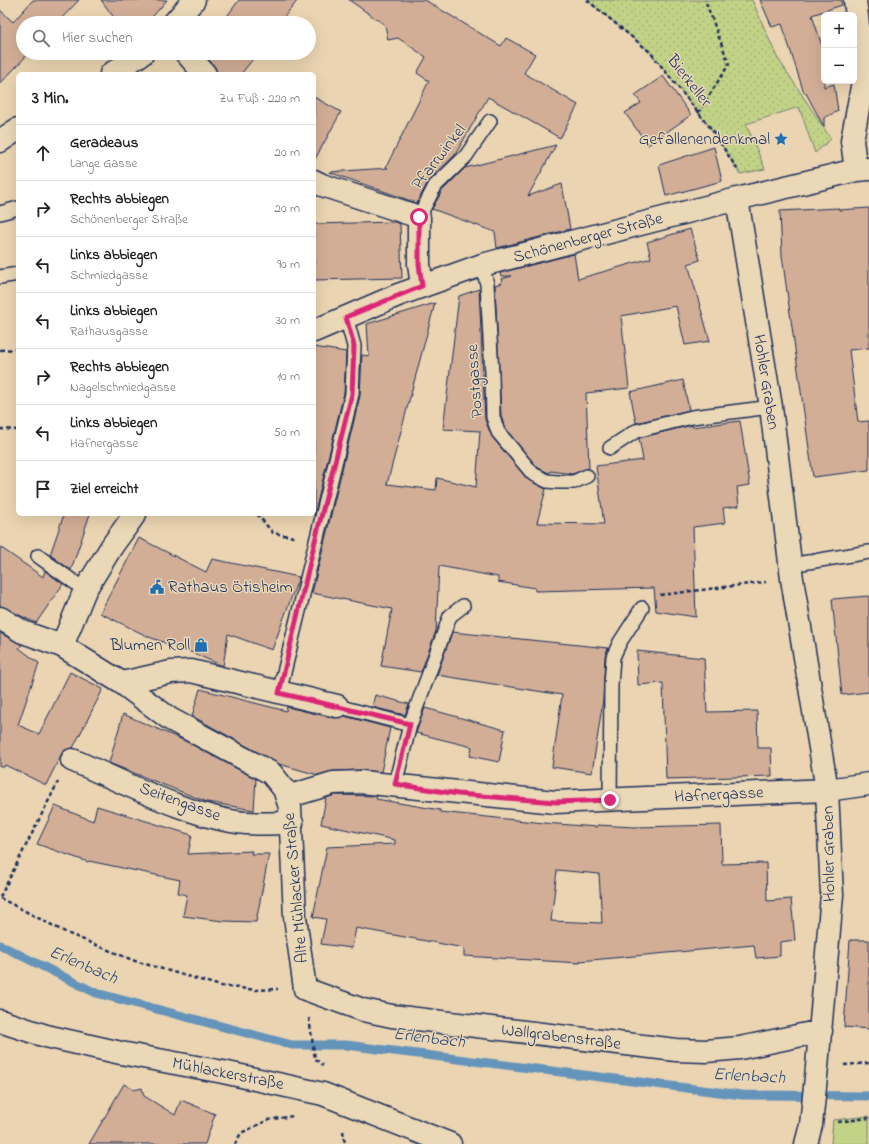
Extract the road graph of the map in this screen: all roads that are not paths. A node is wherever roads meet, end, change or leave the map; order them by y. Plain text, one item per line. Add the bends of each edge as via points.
1 (194, 0) edge
2 (855, 0) edge
3 (180, 16) edge
4 (132, 60) edge
5 (192, 60) edge
6 (114, 72) edge
7 (203, 72) edge
8 (866, 75) edge
9 (490, 121) dead end
10 (16, 130) edge
11 (0, 141) edge
12 (863, 170) edge
13 (316, 182) edge
14 (745, 197) junction
15 (16, 209) edge
16 (0, 213) edge
17 (419, 217) junction
18 (482, 266) junction
19 (16, 274) edge
20 (0, 277) edge
21 (422, 286) junction
22 (346, 317) junction
23 (316, 330) edge
24 (771, 407) junction
25 (610, 448) dead end
26 (587, 476) dead end
27 (134, 516) edge
28 (869, 552) edge
29 (38, 556) dead end
30 (791, 572) junction
31 (86, 590) junction
32 (463, 606) dead end
33 (642, 608) road end
34 (0, 618) edge
35 (62, 646) junction
36 (122, 683) junction
37 (279, 693) junction
38 (337, 706) joint
39 (410, 724) junction
40 (72, 760) road end
41 (395, 784) junction
42 (869, 784) edge
43 (827, 790) junction
44 (287, 797) junction
45 (610, 800) junction
46 (292, 823) junction
47 (305, 989) joint
48 (0, 1022) edge
49 (821, 1031) junction
50 (809, 1134) edge
51 (450, 1144) edge

1 - 3 street
2 - 8 street
4 - 6 street
5 - 7 street
8 - 12 street via 852,141
9 - 17 lane, Pfarrwinkel via 466,156 436,186
10 - 11 street
12 - 14 street, Schönenberger Straße
13 - 17 street
14 - 18 street, Schönenberger Straße
14 - 24 street, Hohler Graben
15 - 16 lane
17 - 21 street via 419,264
18 - 21 street, Schönenberger Straße
18 - 26 lane, Postgasse via 486,284 493,417 498,432 533,474 547,481 574,482
19 - 20 lane
21 - 22 street, Schönenberger Straße
22 - 23 street, Schönenberger Straße
22 - 37 lane via 354,346 352,394
24 - 25 lane via 692,417 636,431
24 - 30 street, Hohler Graben
27 - 31 street
28 - 30 lane
29 - 31 lane
30 - 43 street, Hohler Graben
31 - 35 street
32 - 39 lane via 450,616
33 - 45 lane via 613,657
34 - 35 street, Alte Mühlacker Straße via 23,632
35 - 36 street, Alte Mühlacker Straße
36 - 37 street via 171,672 191,671
36 - 44 street, Alte Mühlacker Straße via 170,719 271,773
37 - 38 street
38 - 39 lane
39 - 41 lane
40 - 46 street, Seitengasse via 183,807 216,817 246,823
41 - 44 street, Hafnergasse via 333,783
41 - 45 street, Hafnergasse via 458,794 556,802
42 - 43 street, Hafnergasse
43 - 45 street, Hafnergasse
43 - 49 street, Hohler Graben via 832,895
44 - 46 street, Alte Mühlacker Straße
46 - 47 street, Alte Mühlacker Straße via 295,917
47 - 49 street, Wallgrabenstraße via 363,1010 392,1016 676,1050 740,1048
48 - 51 street, Mühlackerstraße via 46,1036 121,1053 323,1094
49 - 50 street, Hohler Graben

